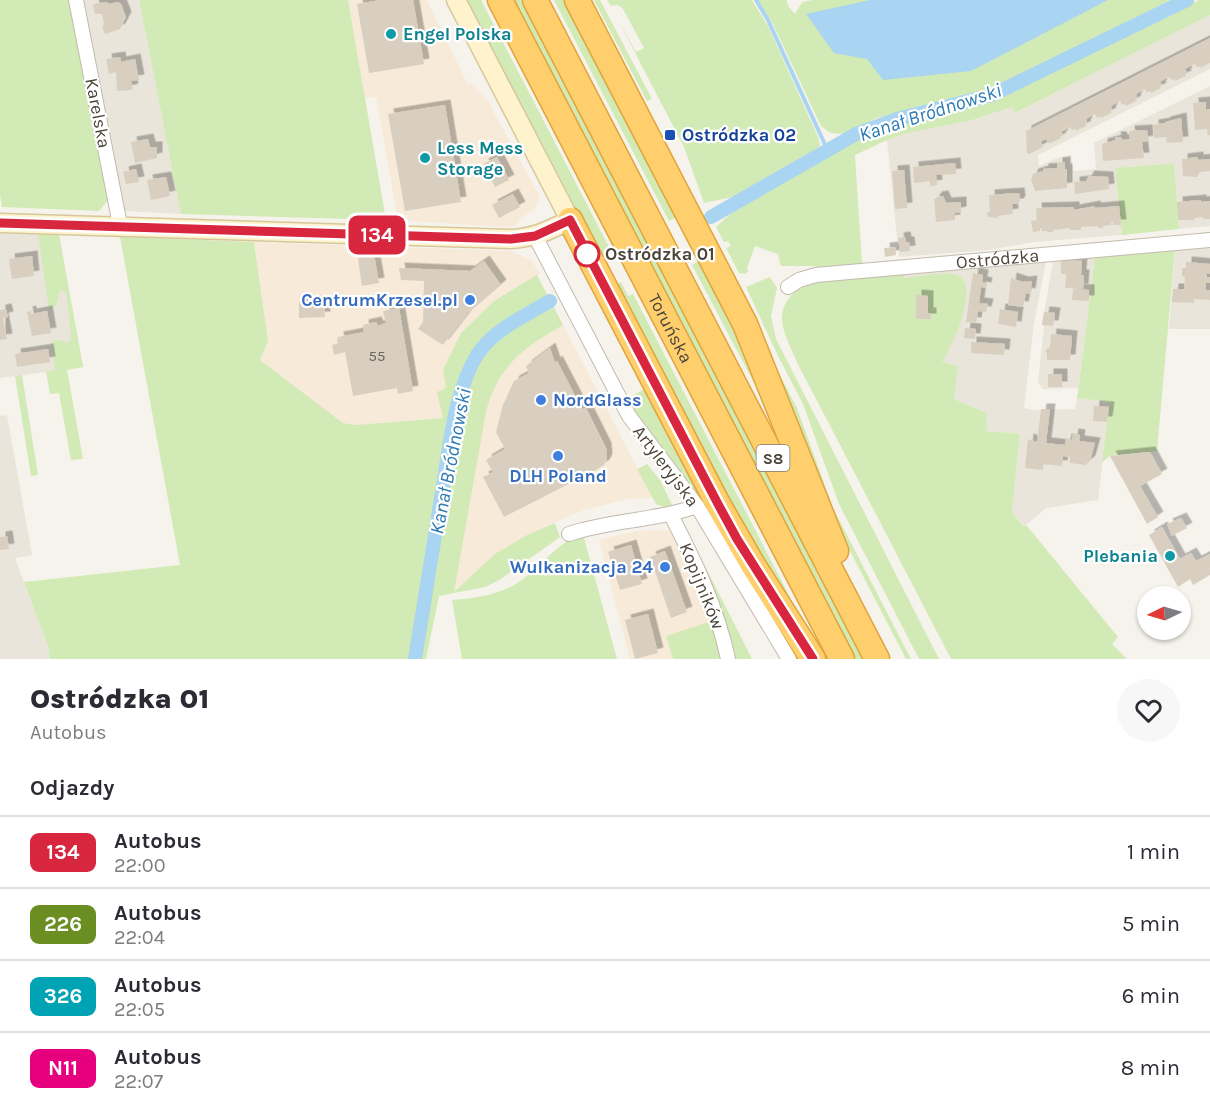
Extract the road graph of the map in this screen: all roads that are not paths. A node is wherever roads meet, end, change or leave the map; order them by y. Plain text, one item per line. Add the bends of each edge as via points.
1 (76, 0) edge
2 (456, 0) edge
3 (500, 0) edge
4 (535, 0) edge
5 (577, 0) edge
6 (570, 220) junction
7 (0, 223) edge
8 (120, 225) junction
9 (535, 236) junction
10 (1210, 240) edge
11 (788, 287) dead end
12 (697, 506) junction
13 (671, 515) junction
14 (569, 534) dead end
15 (728, 659) edge
16 (789, 659) edge
17 (813, 659) edge
18 (842, 659) edge
19 (878, 659) edge

1 - 8 street, Karelska
2 - 6 street
3 - 18 highway, Toruńska / S8
4 - 19 highway, Toruńska / S8
5 - 19 highway via 755,345
6 - 9 street
6 - 17 highway via 737,539
7 - 8 street
8 - 9 street via 435,237
9 - 12 street, Artyleryjska via 632,421
10 - 11 street, Ostródzka via 816,275
12 - 13 street
12 - 16 street, Artyleryjska
13 - 14 street
13 - 15 street, Kopijników via 706,585

